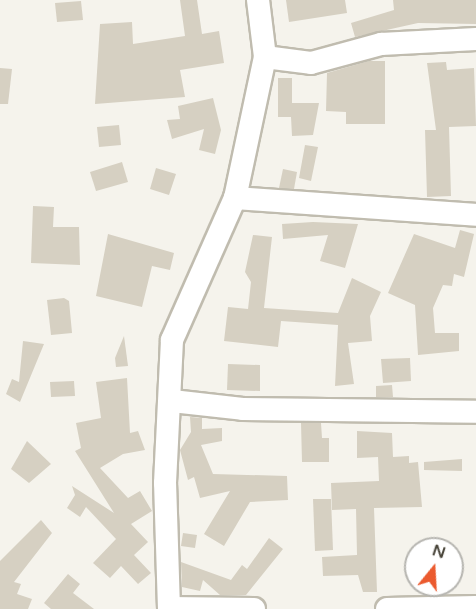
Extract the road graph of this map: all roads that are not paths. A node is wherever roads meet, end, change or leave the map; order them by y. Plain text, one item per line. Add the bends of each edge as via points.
1 (258, 0) edge
2 (476, 39) edge
3 (265, 57) junction
4 (235, 198) junction
5 (476, 215) edge
6 (172, 401) junction
7 (476, 412) edge
8 (476, 607) edge
9 (169, 608) edge
10 (254, 609) edge
11 (387, 609) edge

1 - 3 street
2 - 3 street via 381,44 311,63
3 - 4 street
4 - 5 street
4 - 6 street via 172,340
6 - 7 street via 243,410
6 - 9 street via 165,483
8 - 11 street
9 - 10 street

